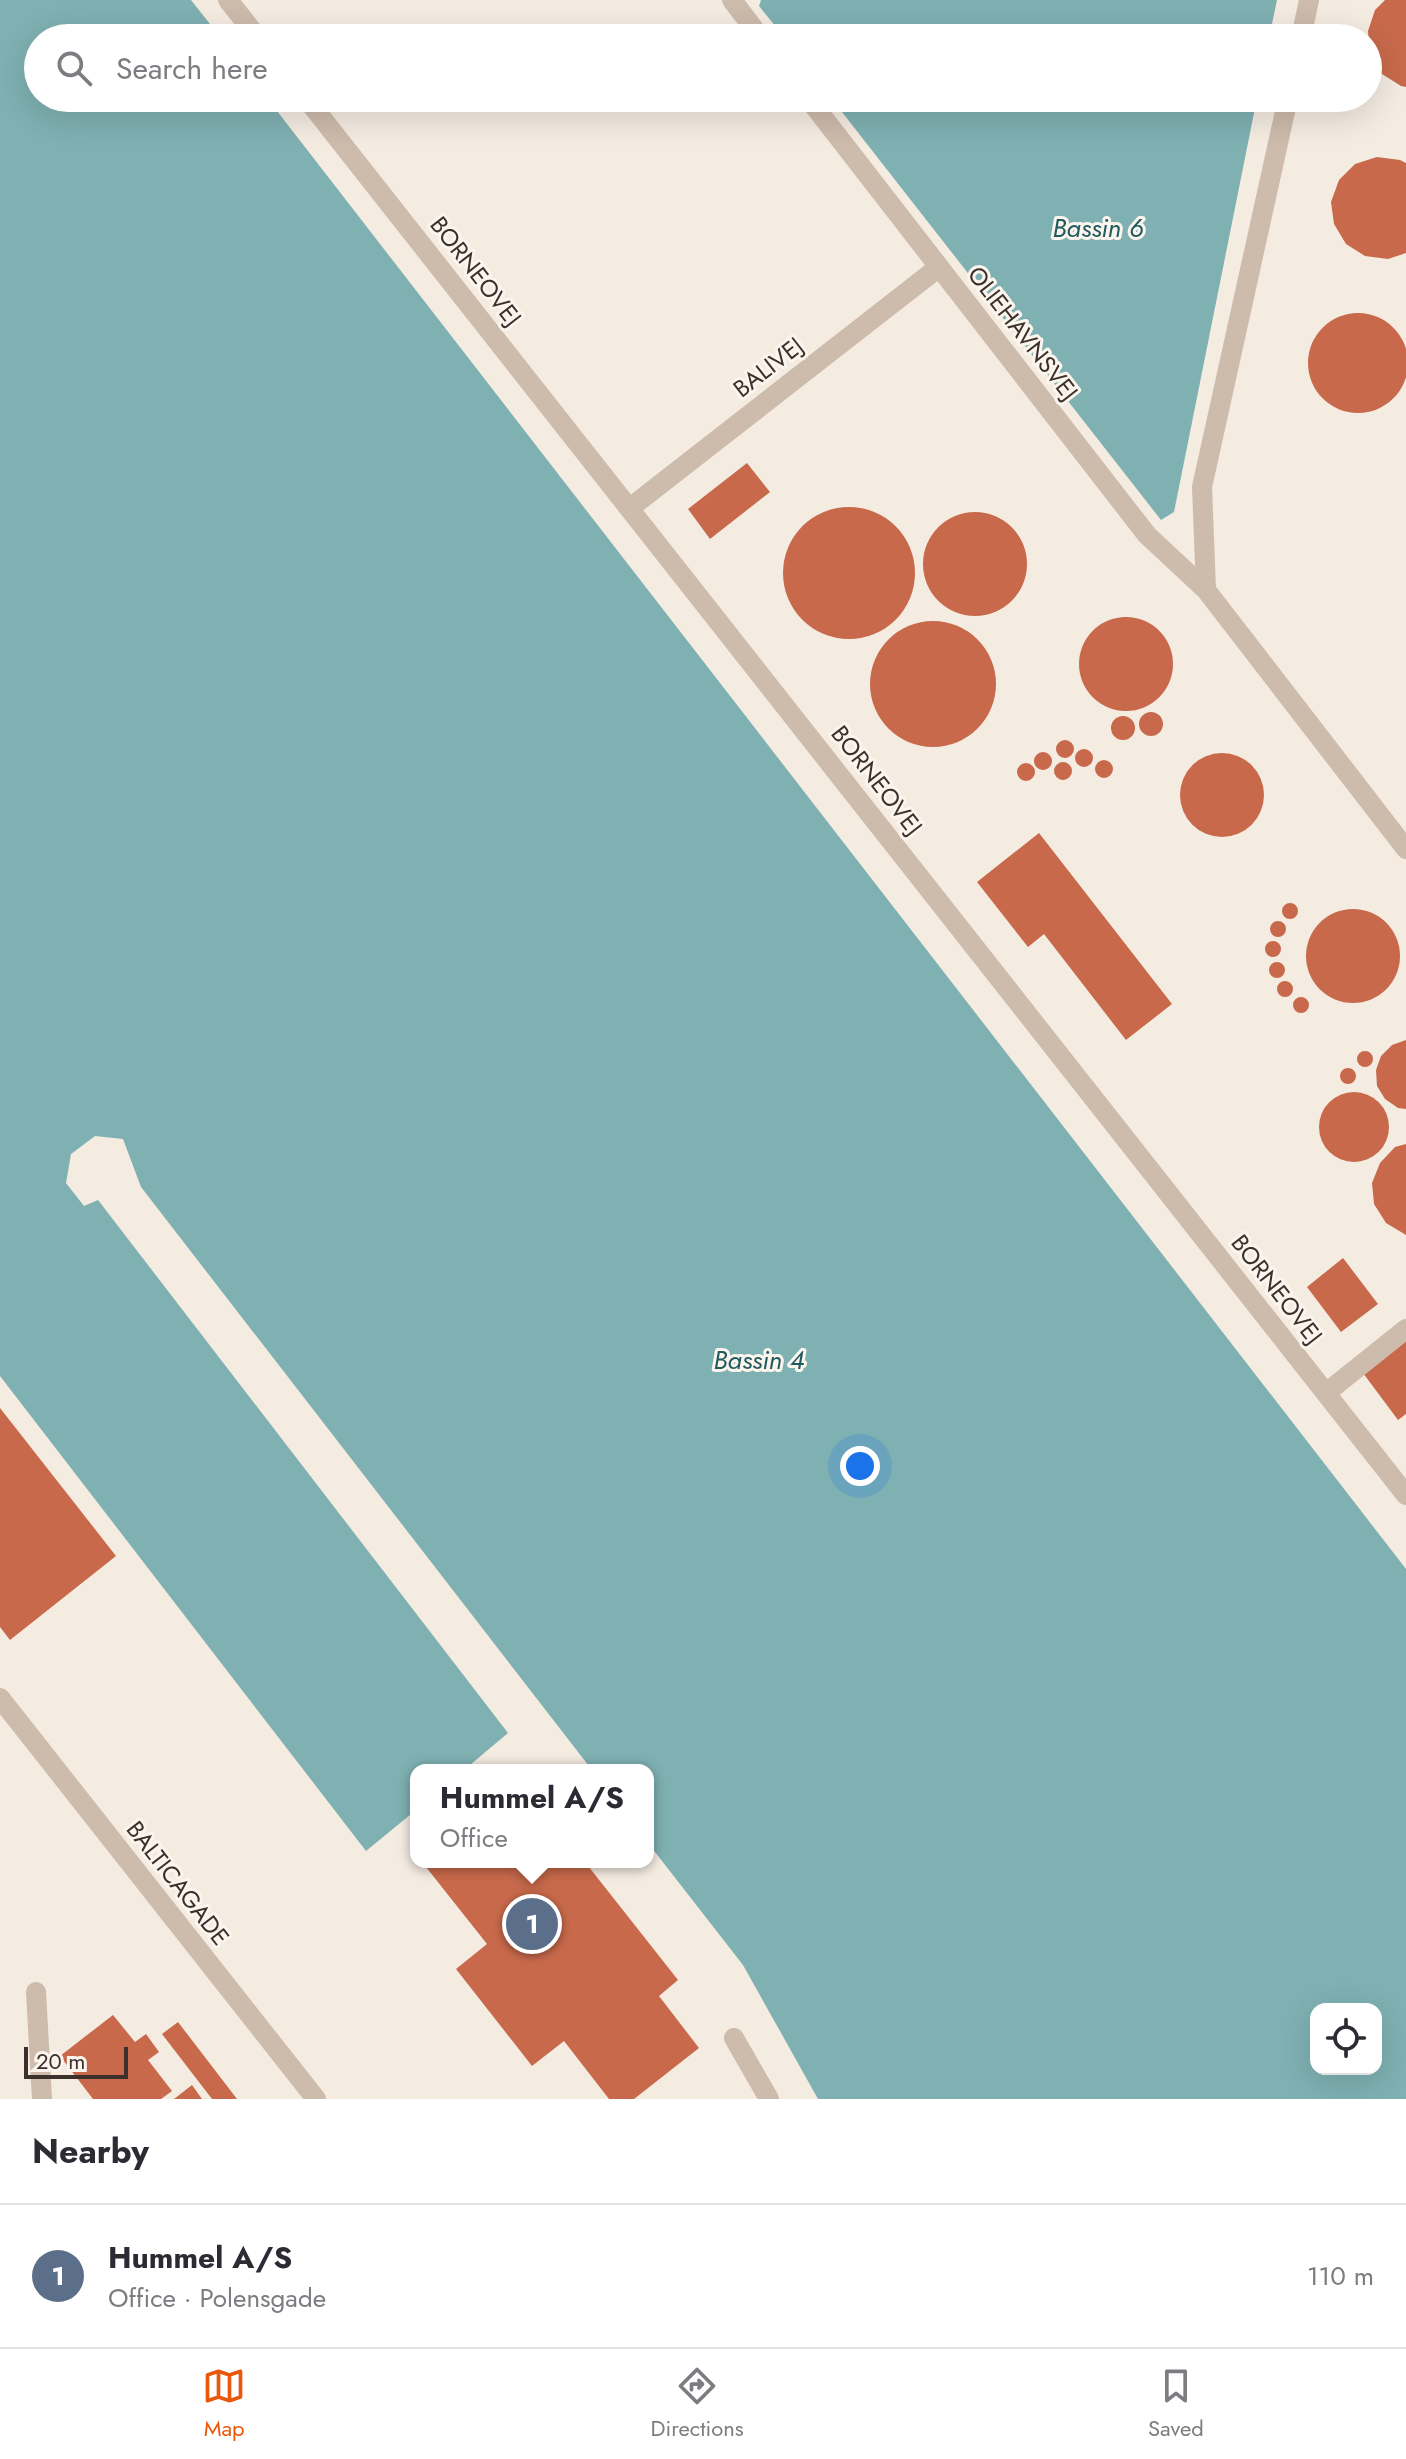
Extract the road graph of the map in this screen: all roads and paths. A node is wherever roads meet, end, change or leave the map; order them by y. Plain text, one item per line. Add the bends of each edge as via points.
1 (228, 0) edge
2 (732, 0) edge
3 (1309, 0) edge
4 (247, 24) edge
5 (750, 24) edge
6 (1304, 24) edge
7 (317, 112) edge
8 (819, 112) edge
9 (1285, 112) edge
10 (939, 267) junction
11 (630, 508) junction
12 (1206, 590) junction
13 (1406, 849) edge
14 (1406, 1329) edge
15 (1326, 1393) junction
16 (1406, 1495) edge
17 (0, 1698) edge
18 (36, 1992) dead end
19 (734, 2038) dead end
20 (42, 2099) edge
21 (316, 2099) edge
22 (769, 2099) edge

1 - 4 street
2 - 5 street
3 - 6 street
7 - 11 street, BORNEOVEJ
8 - 10 street, OLIEHAVNSVEJ
9 - 12 street via 1202,487
10 - 11 street, BALIVEJ
10 - 12 street, OLIEHAVNSVEJ via 1147,535
11 - 15 street, BORNEOVEJ
12 - 13 street, OLIEHAVNSVEJ
14 - 15 street
15 - 16 street, BORNEOVEJ
17 - 21 street, BALTICAGADE
18 - 20 street
19 - 22 street

